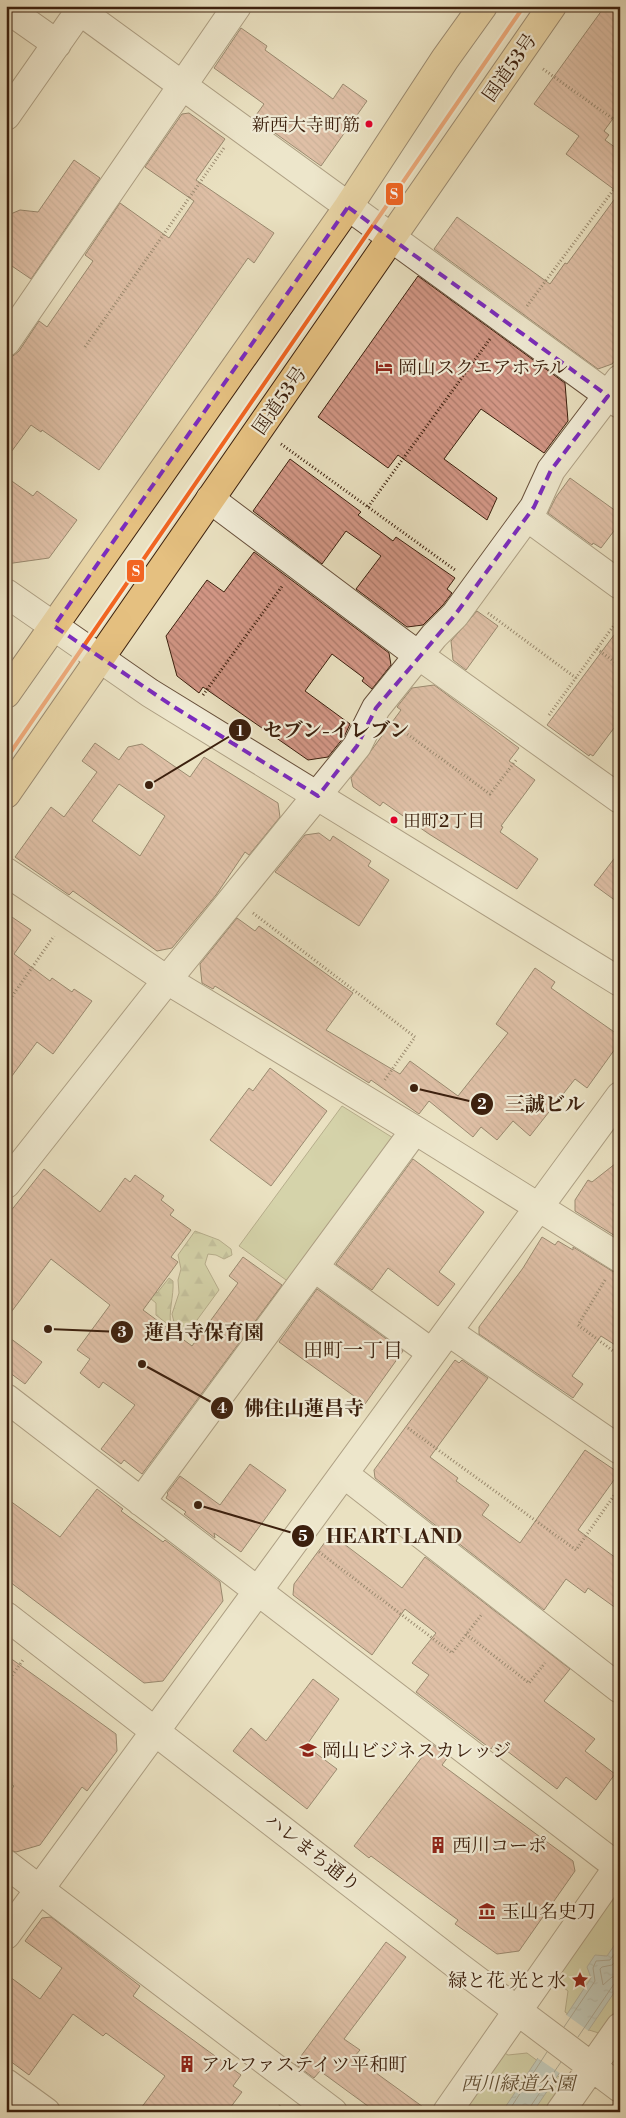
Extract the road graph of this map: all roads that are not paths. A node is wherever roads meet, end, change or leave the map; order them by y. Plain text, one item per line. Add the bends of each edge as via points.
1 (237, 6) edge
2 (483, 6) edge
3 (552, 6) edge
4 (6, 8) edge
5 (82, 9) edge
6 (57, 44) junction
7 (182, 86) junction
8 (6, 116) edge
9 (348, 207) junction
10 (390, 238) junction
11 (6, 342) edge
12 (616, 393) edge
13 (210, 499) junction
14 (527, 517) junction
15 (620, 585) edge
16 (6, 593) edge
17 (54, 626) junction
18 (418, 655) junction
19 (101, 659) junction
20 (6, 694) edge
21 (6, 794) edge
22 (318, 796) junction
23 (620, 800) edge
24 (6, 872) edge
25 (167, 980) junction
26 (620, 982) edge
27 (620, 1096) edge
28 (415, 1130) junction
29 (6, 1184) edge
30 (538, 1207) junction
31 (619, 1258) edge
32 (315, 1268) junction
33 (449, 1332) junction
34 (432, 1353) junction
35 (6, 1398) edge
36 (620, 1450) edge
37 (344, 1474) junction
38 (141, 1502) junction
39 (257, 1591) junction
40 (6, 1616) edge
41 (620, 1689) edge
42 (156, 1732) junction
43 (6, 1864) edge
44 (619, 1865) edge
45 (39, 1889) junction
46 (6, 1935) edge
47 (518, 2011) junction
48 (620, 2027) edge
49 (583, 2061) junction
50 (6, 2083) edge
51 (620, 2088) edge
52 (46, 2112) edge
53 (333, 2112) edge
54 (448, 2112) edge
55 (560, 2112) edge

1 - 7 street
2 - 9 highway
3 - 10 highway, 国道53号
4 - 6 street
5 - 6 street
5 - 7 street
6 - 8 street
7 - 9 street
7 - 11 street
9 - 10 street
9 - 17 highway
10 - 12 street via 508,324
10 - 13 highway, 国道53号
12 - 14 street via 551,470
13 - 18 street
13 - 19 highway, 国道53号
14 - 15 street
14 - 18 street via 455,615
16 - 17 street
17 - 19 street
17 - 20 highway
18 - 22 street via 376,708 357,746
18 - 23 street
19 - 21 highway, 国道53号
19 - 22 street via 150,693
22 - 25 street
22 - 26 street
24 - 25 street
25 - 28 street
25 - 29 street
27 - 30 street
28 - 30 street
28 - 32 street
30 - 31 street
30 - 33 street
32 - 34 street
32 - 38 street
33 - 34 street
33 - 36 street
34 - 37 street
35 - 38 street
37 - 39 street
37 - 41 street
38 - 39 street
39 - 42 street
39 - 44 street
40 - 42 street, ハレまち通り
42 - 45 street
42 - 47 street, ハレまち通り
43 - 45 street
44 - 47 street
45 - 46 street
45 - 53 street
47 - 49 street, ハレまち通り
47 - 54 street
48 - 49 street
49 - 51 street, ハレまち通り
49 - 55 street
50 - 52 street

